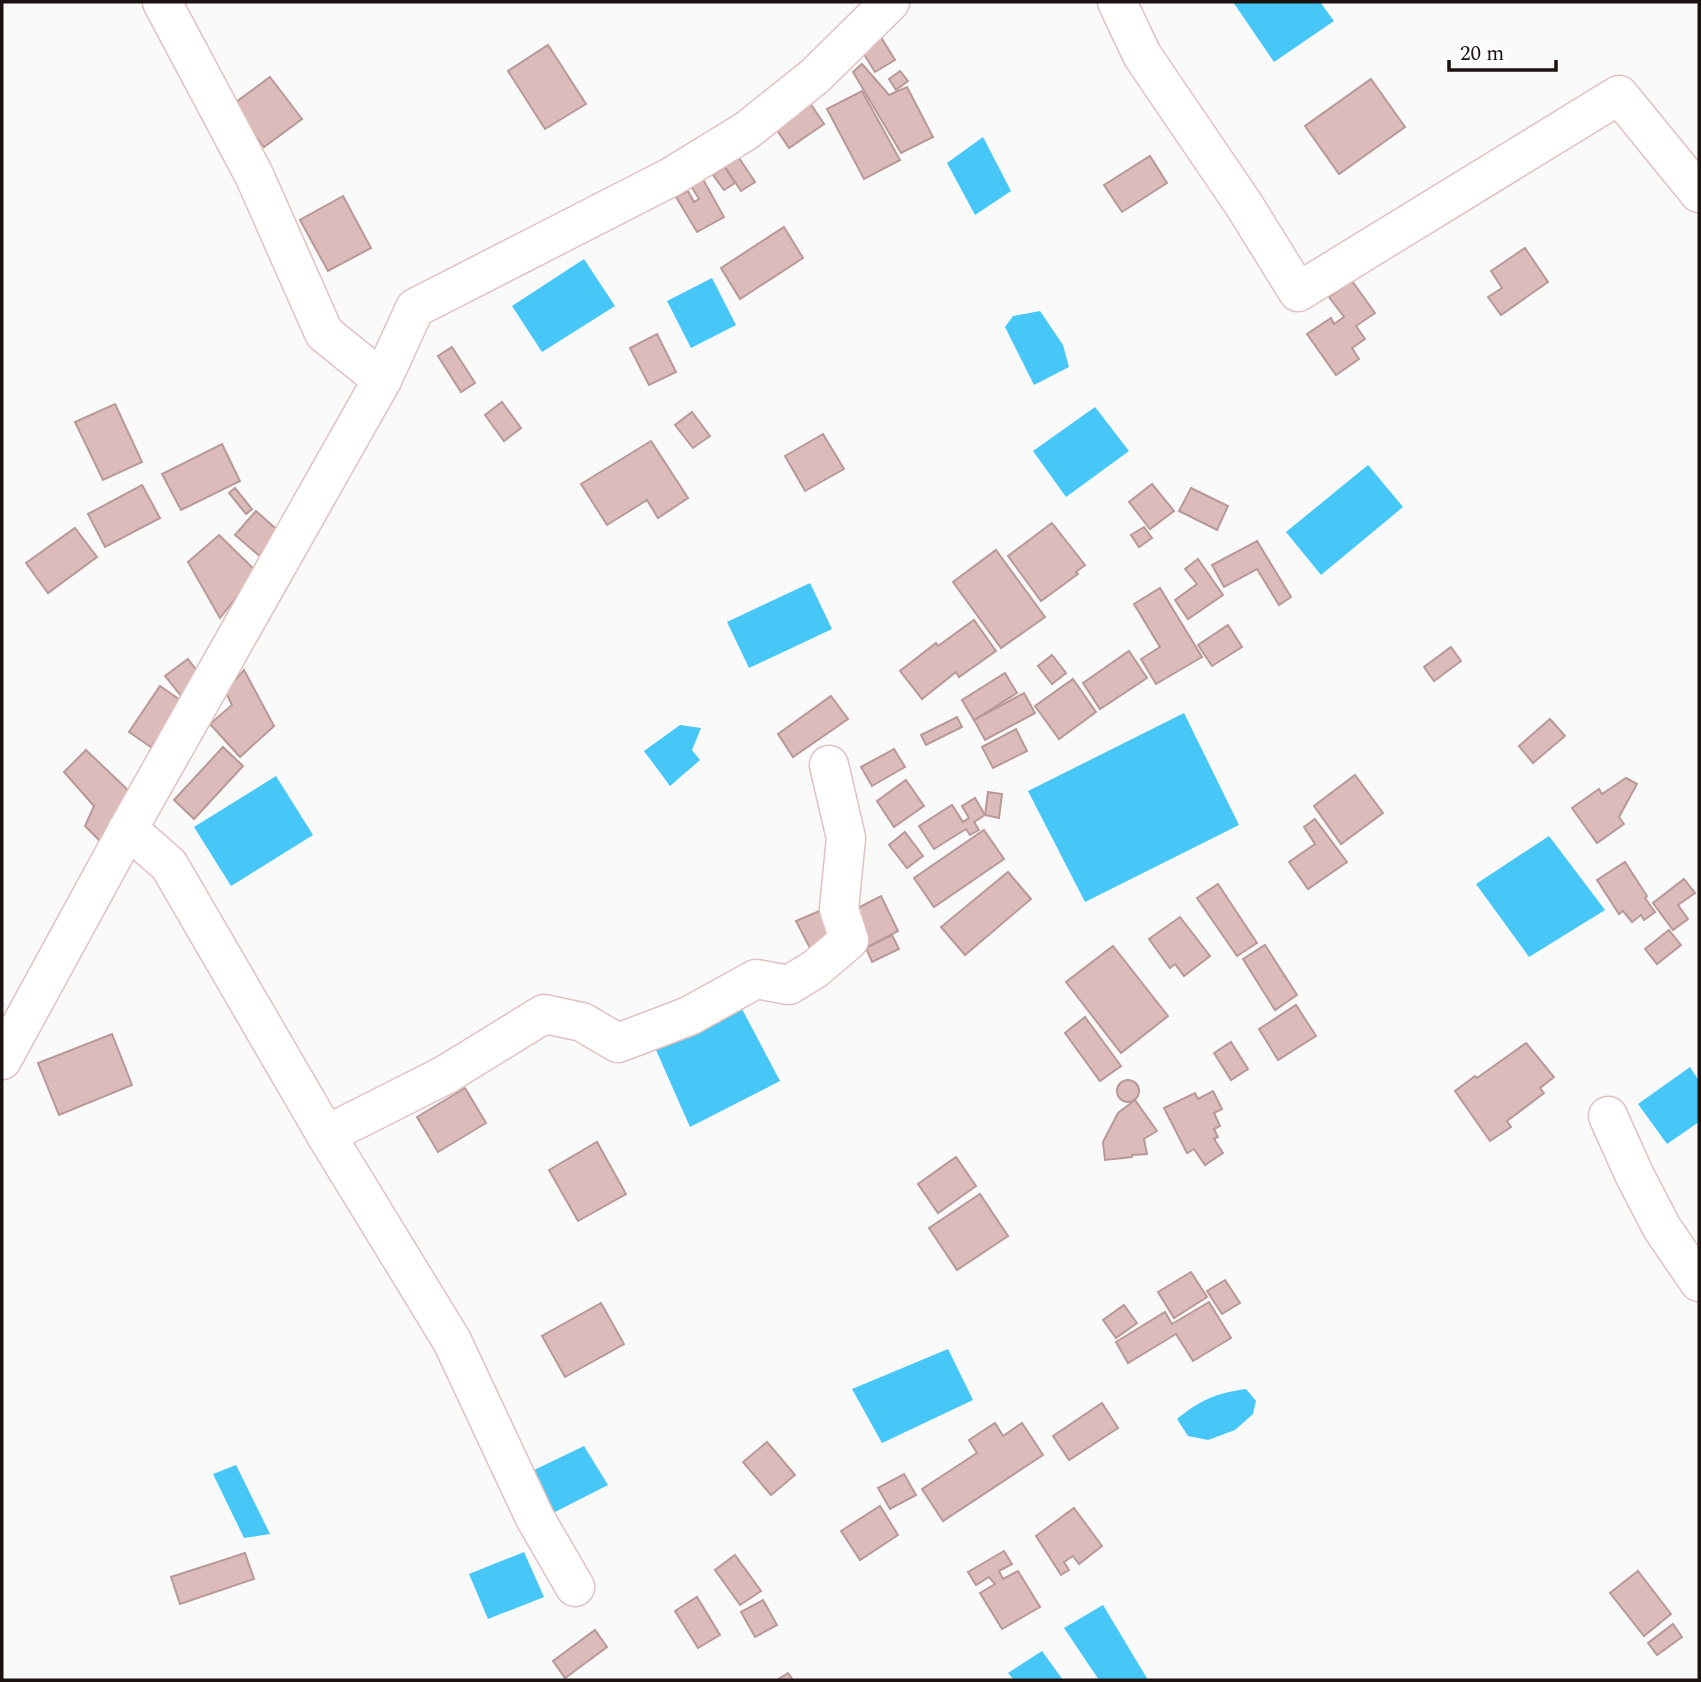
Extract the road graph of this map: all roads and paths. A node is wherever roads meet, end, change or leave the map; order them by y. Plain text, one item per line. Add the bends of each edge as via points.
1 (162, 2) edge
2 (890, 2) edge
3 (1117, 2) edge
4 (1699, 193) edge
5 (382, 380) junction
6 (829, 765) dead end
7 (128, 829) junction
8 (2, 1060) edge
9 (1608, 1116) dead end
10 (326, 1135) junction
11 (1699, 1282) edge
12 (575, 1587) dead end

1 - 5 street via 254,174 324,333
2 - 5 street via 815,76 746,131 671,177 415,308
3 - 4 street via 1142,55 1298,292 1619,95
5 - 7 street
6 - 10 street via 846,838 839,909 849,940 815,969 789,985 756,979 689,1016 618,1043 582,1022 544,1014 445,1075
7 - 8 street
7 - 10 street via 169,865
9 - 11 street via 1662,1228
10 - 12 street via 452,1340 535,1518

